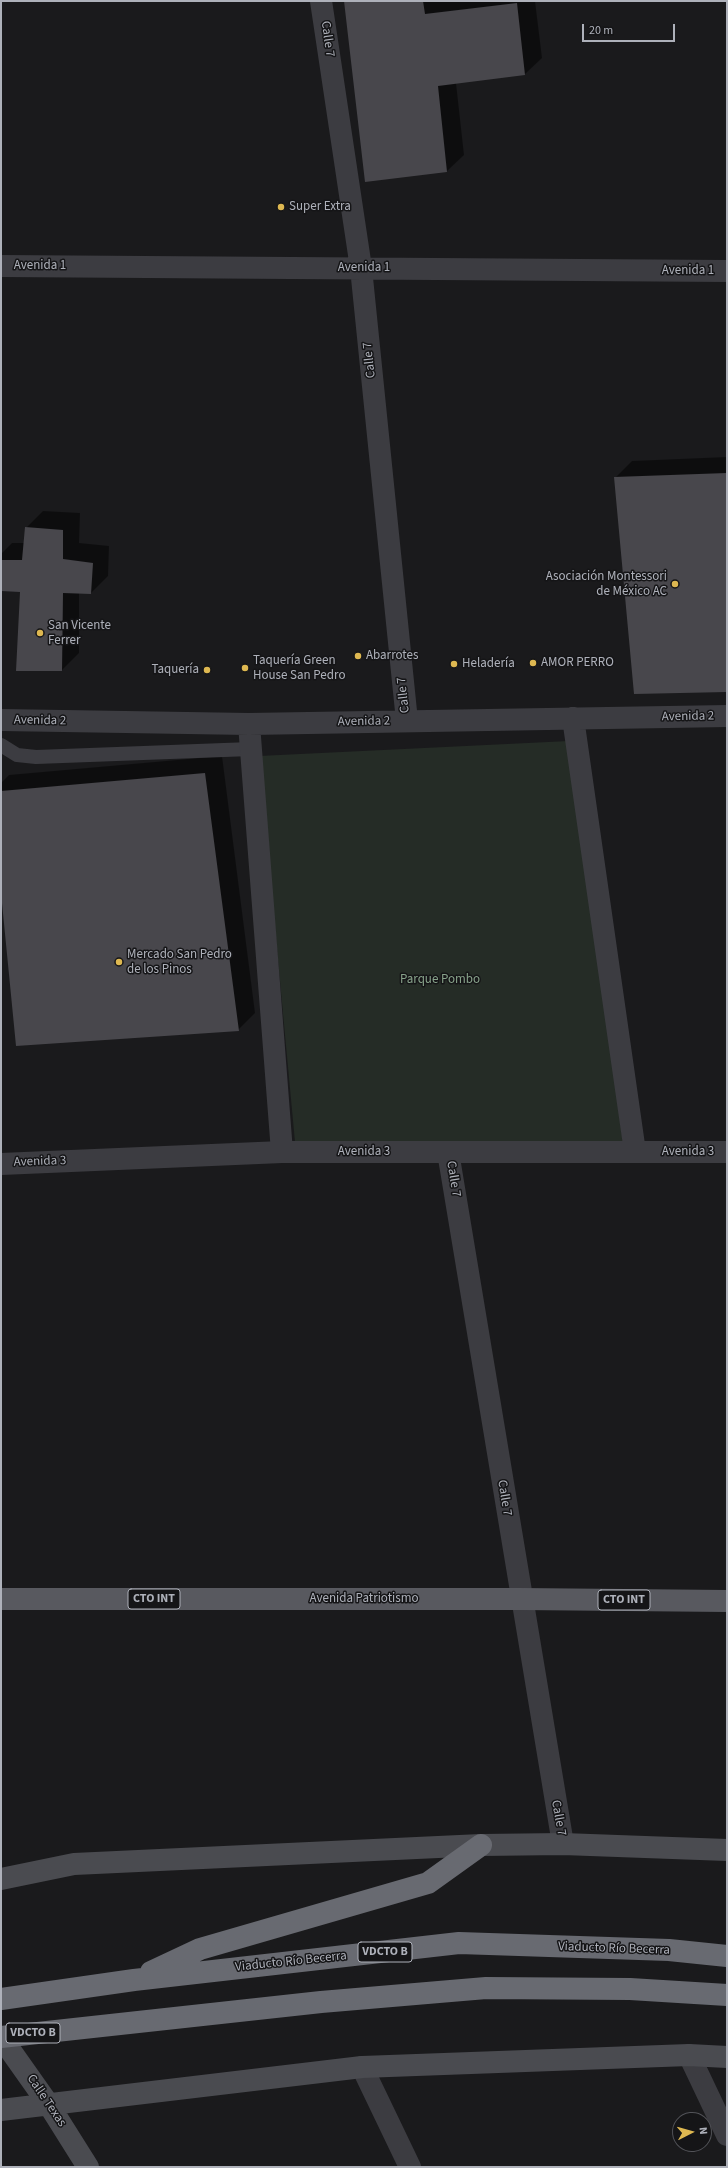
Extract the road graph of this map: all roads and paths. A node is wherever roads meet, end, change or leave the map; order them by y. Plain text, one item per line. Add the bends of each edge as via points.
1 (321, 1) edge
2 (1, 266) edge
3 (361, 268) junction
4 (727, 271) edge
5 (727, 716) edge
6 (573, 718) junction
7 (1, 720) edge
8 (407, 721) junction
9 (248, 724) junction
10 (1, 745) edge
11 (251, 749) junction
12 (282, 1152) junction
13 (448, 1152) junction
14 (635, 1152) junction
15 (727, 1152) edge
16 (1, 1164) edge
17 (1, 1599) edge
18 (521, 1599) junction
19 (727, 1601) edge
20 (563, 1844) junction
21 (481, 1845) junction
22 (727, 1850) edge
23 (1, 1879) edge
24 (727, 1956) edge
25 (134, 1980) junction
26 (727, 1995) edge
27 (1, 1999) edge
28 (1, 2037) edge
29 (689, 2055) junction
30 (727, 2057) edge
31 (362, 2068) junction
32 (49, 2105) junction
33 (1, 2110) edge
34 (727, 2135) edge
35 (88, 2167) edge
36 (410, 2167) edge

1 - 3 street, Calle 7
2 - 3 street, Avenida 1
3 - 4 street, Avenida 1
3 - 8 street, Calle 7
5 - 6 street, Avenida 2
6 - 8 street, Avenida 2
6 - 14 street
7 - 9 street, Avenida 2
8 - 9 street, Avenida 2
9 - 11 street
10 - 11 lane via 17,755 36,757
11 - 12 street
12 - 13 street, Avenida 3
12 - 16 street, Avenida 3
13 - 14 street, Avenida 3
13 - 18 street, Calle 7
14 - 15 street, Avenida 3
17 - 18 main road, Avenida Patriotismo / CTO INT
18 - 19 main road, Avenida Patriotismo / CTO INT
18 - 20 street, Calle 7
20 - 21 main road
20 - 22 main road
21 - 23 main road via 74,1864
21 - 25 highway via 428,1882 200,1949
24 - 25 highway, Viaducto Río Becerra / VDCTO B via 669,1950 459,1943
25 - 27 highway, Viaducto Río Becerra / VDCTO B
26 - 28 highway, VDCTO B via 630,1989 486,1988 320,2002
28 - 32 main road, Calle Texas
29 - 30 main road
29 - 31 main road
29 - 34 street
31 - 32 main road
31 - 36 street
32 - 33 main road
32 - 35 main road, Calle Texas

